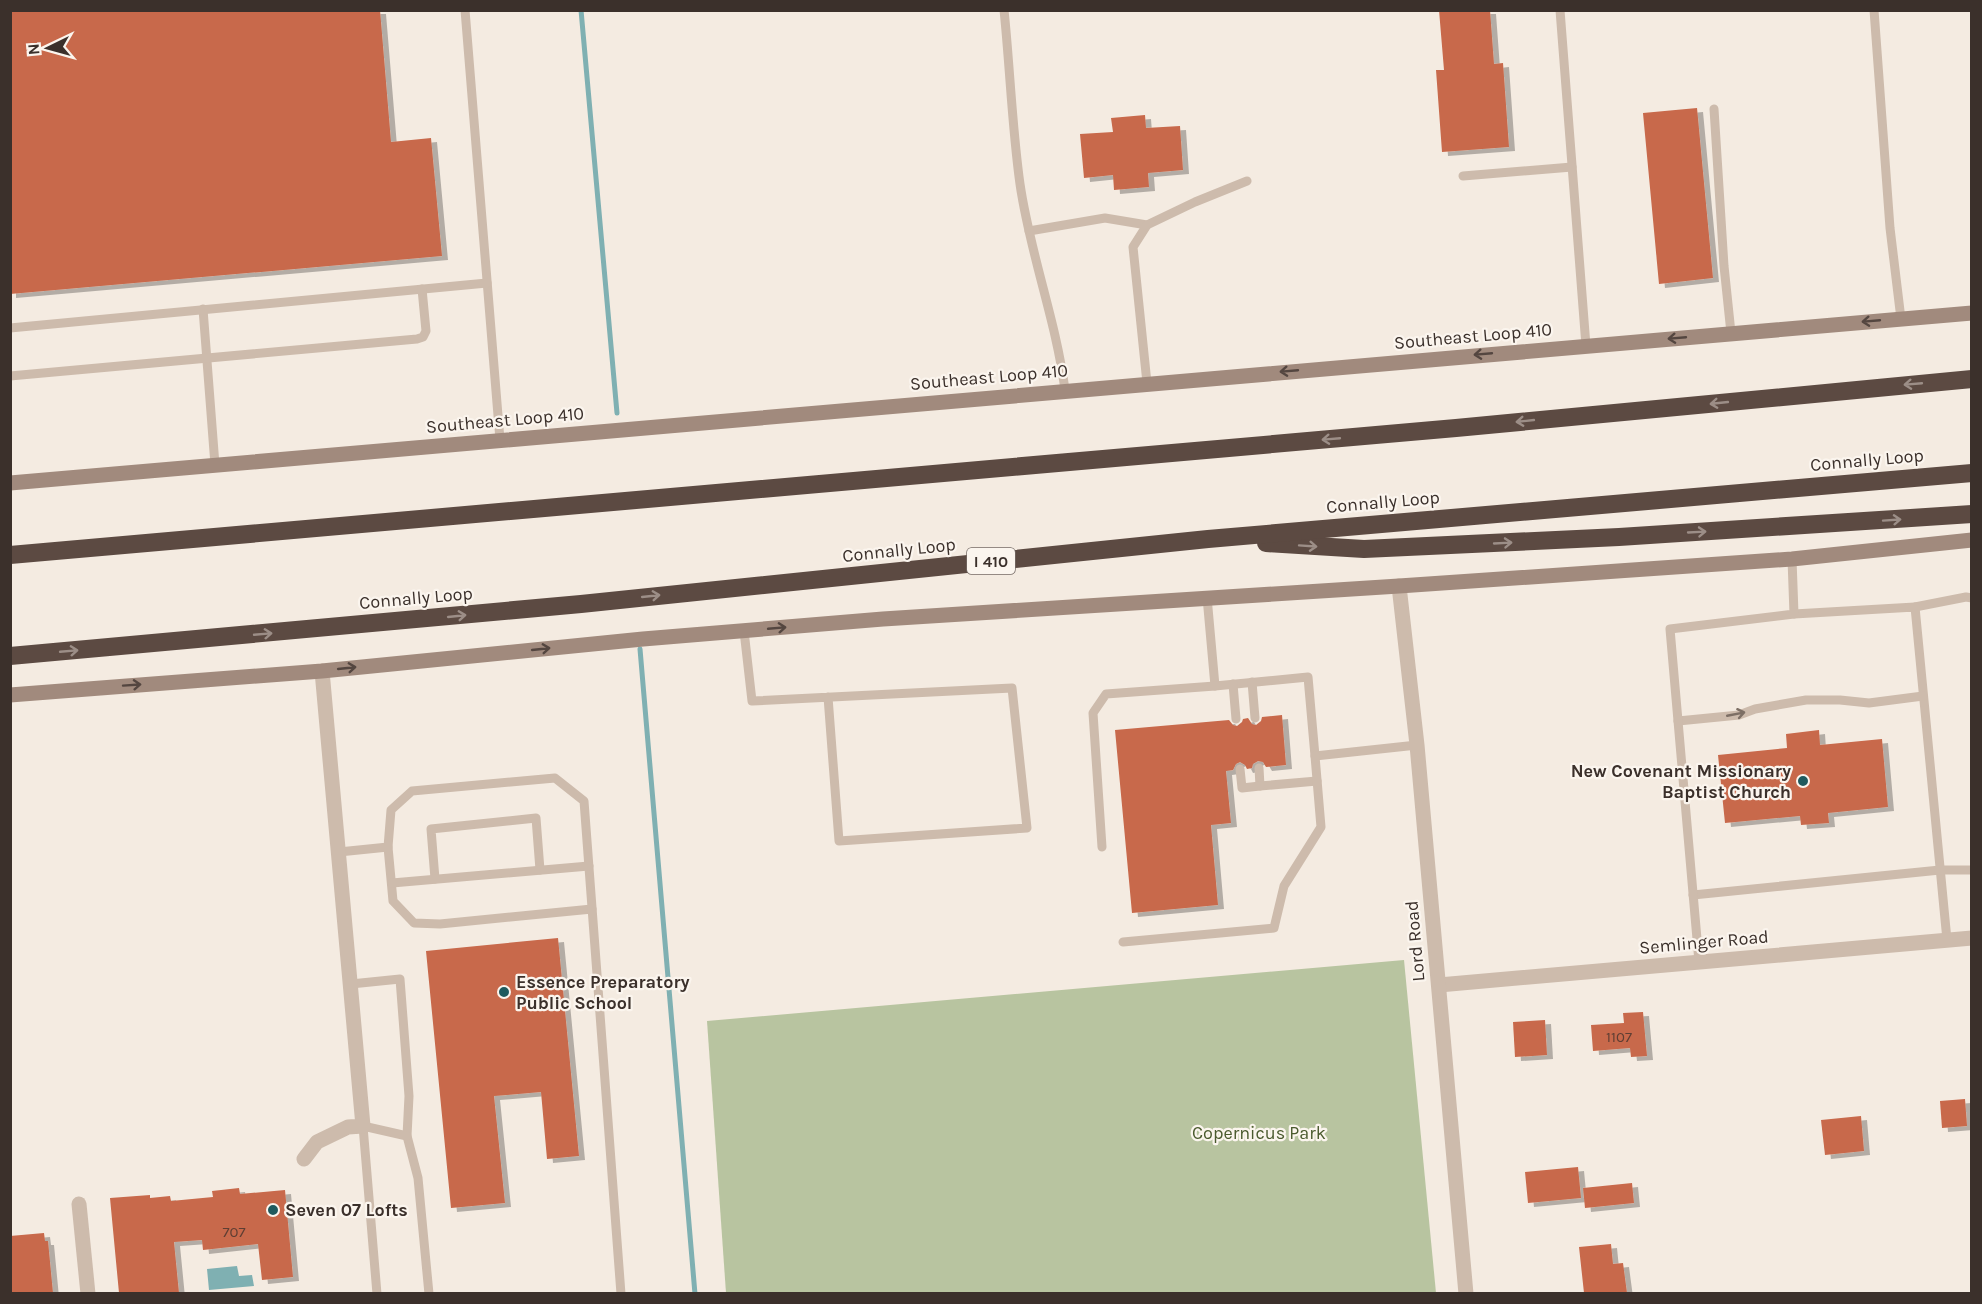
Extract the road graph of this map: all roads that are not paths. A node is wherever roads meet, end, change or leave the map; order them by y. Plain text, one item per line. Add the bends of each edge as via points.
1 (465, 10) edge
2 (1005, 10) edge
3 (1560, 10) edge
4 (1874, 10) edge
5 (1714, 110) dead end
6 (1572, 167) junction
7 (1463, 176) dead end
8 (1248, 181) dead end
9 (1147, 225) junction
10 (1029, 231) junction
11 (488, 283) junction
12 (422, 289) junction
13 (203, 309) junction
14 (1971, 313) edge
15 (1901, 319) junction
16 (10, 328) edge
17 (1731, 333) junction
18 (1586, 346) junction
19 (208, 358) junction
20 (10, 376) edge
21 (1971, 379) edge
22 (1147, 383) junction
23 (1065, 390) junction
24 (500, 440) junction
25 (215, 465) junction
26 (1971, 472) edge
27 (10, 483) edge
28 (1971, 514) edge
29 (1208, 539) junction
30 (1971, 540) edge
31 (10, 555) edge
32 (1792, 559) junction
33 (1399, 586) junction
34 (1208, 597) junction
35 (1971, 598) edge
36 (1915, 607) junction
37 (1794, 614) junction
38 (744, 630) junction
39 (10, 656) edge
40 (322, 671) junction
41 (1252, 682) junction
42 (1233, 684) junction
43 (1215, 686) junction
44 (10, 694) edge
45 (1923, 696) junction
46 (828, 697) junction
47 (1255, 718) dead end
48 (1236, 720) dead end
49 (1678, 720) junction
50 (1417, 745) junction
51 (1315, 756) junction
52 (1259, 768) dead end
53 (1240, 770) dead end
54 (1317, 782) junction
55 (1260, 786) junction
56 (388, 847) junction
57 (1102, 847) dead end
58 (339, 852) junction
59 (589, 866) junction
60 (540, 870) junction
61 (1940, 870) junction
62 (1971, 870) edge
63 (435, 879) junction
64 (392, 883) junction
65 (1693, 895) junction
66 (592, 909) junction
67 (1971, 938) edge
68 (1947, 940) junction
69 (1123, 942) dead end
70 (1699, 962) junction
71 (351, 984) junction
72 (1439, 985) junction
73 (363, 1126) junction
74 (407, 1136) junction
75 (304, 1159) dead end
76 (79, 1204) dead end
77 (88, 1293) edge
78 (377, 1293) edge
79 (429, 1293) edge
80 (621, 1293) edge
81 (1466, 1293) edge

1 - 11 lane
2 - 10 lane via 1020,184
3 - 6 lane
4 - 15 lane via 1890,228
5 - 17 lane
6 - 7 lane
6 - 18 lane
8 - 9 lane
9 - 10 lane via 1105,218
9 - 22 lane via 1133,247
10 - 23 lane
11 - 12 lane
11 - 24 lane
12 - 13 lane
12 - 19 lane via 426,331 417,339
13 - 16 lane
13 - 19 lane
14 - 15 main road, Southeast Loop 410
15 -> 17 main road, Southeast Loop 410
17 -> 18 main road, Southeast Loop 410
18 -> 22 main road, Southeast Loop 410
19 - 20 lane
19 - 25 lane
21 -> 31 highway
22 - 23 main road, Southeast Loop 410
23 - 24 main road, Southeast Loop 410
24 - 25 main road, Southeast Loop 410
25 - 27 main road, Southeast Loop 410
26 - 29 highway, Connally Loop / I 410
29 -> 28 highway via 1364,549 1643,536
39 -> 29 highway, Connally Loop / I 410 via 581,604
30 - 32 main road
32 - 33 main road
32 - 37 lane
33 - 34 main road
33 - 50 street, Lord Road
38 -> 34 main road
34 - 43 lane
35 - 36 lane
36 - 37 lane
36 - 45 lane
37 - 49 lane via 1670,629
40 -> 38 main road
38 - 46 lane via 752,701
44 -> 40 main road
40 - 58 street
41 - 42 lane
41 - 47 lane
41 - 51 lane via 1308,677
42 - 43 lane
42 - 48 lane
43 - 57 lane via 1106,694 1093,712
49 -> 45 lane via 1739,715 1806,700 1869,703
45 - 61 lane
46 - 46 lane via 1012,688 1027,828 839,841
49 - 65 lane
50 - 51 lane
50 - 72 street, Lord Road
51 - 54 lane
52 - 55 lane
53 - 55 lane via 1242,788
54 - 55 lane
54 - 69 lane via 1321,827 1284,886 1274,928
56 - 58 lane
56 - 59 lane via 391,810 412,791 555,778 584,801
56 - 64 lane
58 - 71 street
59 - 60 lane
59 - 66 lane
60 - 63 lane
60 - 63 lane via 536,818 431,829
61 - 62 lane
61 - 65 lane
61 - 68 lane
63 - 64 lane
64 - 66 lane via 393,901 414,923 440,924
65 - 70 lane
66 - 80 lane
67 - 68 street, Semlinger Road
68 - 70 street, Semlinger Road
70 - 72 street, Semlinger Road
71 - 73 street
71 - 74 lane via 400,979 409,1096
72 - 81 street, Lord Road
73 - 74 lane
73 - 75 street via 348,1127 317,1142
73 - 78 lane
74 - 79 lane via 418,1178
76 - 77 street

